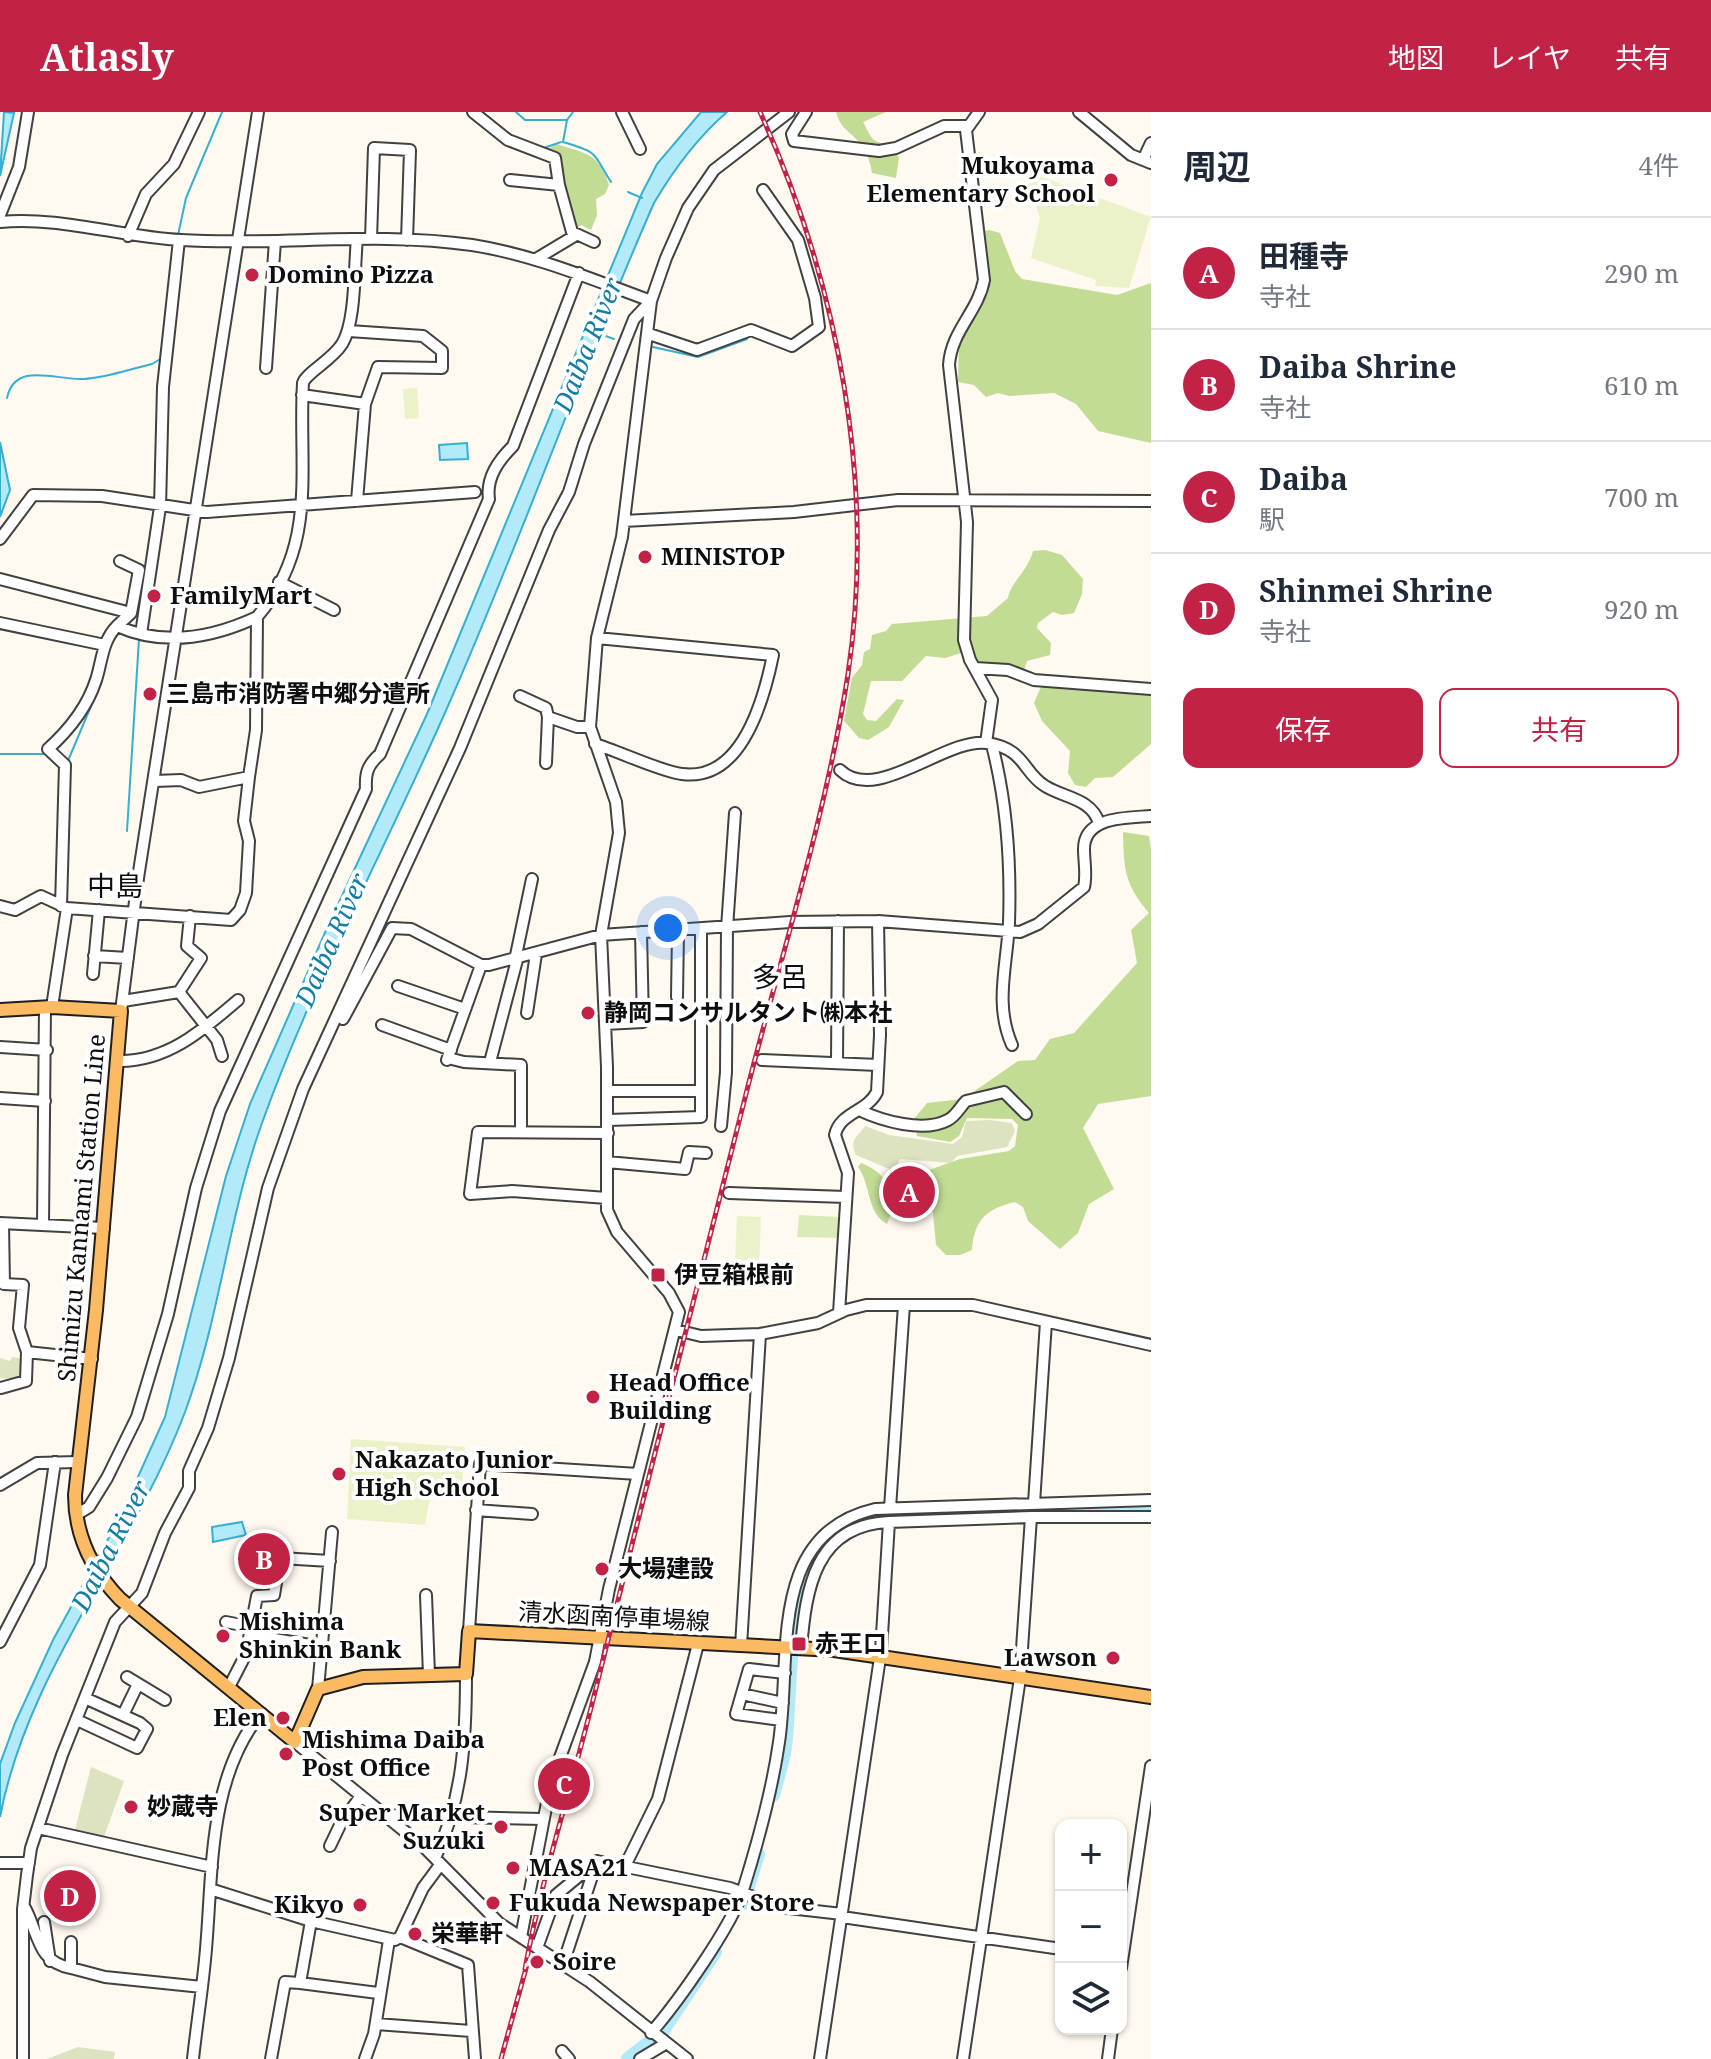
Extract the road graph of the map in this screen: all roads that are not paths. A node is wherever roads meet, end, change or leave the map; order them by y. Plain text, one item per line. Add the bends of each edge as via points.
1 (28, 112) edge
2 (199, 112) edge
3 (258, 112) edge
4 (473, 112) edge
5 (622, 112) edge
6 (789, 112) edge
7 (806, 112) edge
8 (979, 112) edge
9 (1079, 112) edge
10 (966, 126) junction
11 (1151, 143) edge
12 (640, 149) dead end
13 (1147, 162) edge
14 (510, 180) dead end
15 (559, 185) junction
16 (763, 190) dead end
17 (0, 215) edge
18 (0, 222) edge
19 (576, 235) junction
20 (128, 236) junction
21 (357, 239) junction
22 (371, 239) junction
23 (179, 240) junction
24 (407, 240) junction
25 (275, 241) junction
26 (594, 242) dead end
27 (237, 243) junction
28 (536, 259) junction
29 (581, 274) junction
30 (646, 299) junction
31 (349, 331) junction
32 (649, 334) junction
33 (266, 368) dead end
34 (302, 395) junction
35 (365, 404) junction
36 (475, 492) dead end
37 (965, 498) junction
38 (357, 501) junction
39 (1151, 501) edge
40 (304, 505) junction
41 (160, 507) junction
42 (196, 512) junction
43 (624, 521) junction
44 (0, 539) edge
45 (120, 561) dead end
46 (0, 579) edge
47 (279, 582) junction
48 (138, 609) junction
49 (334, 610) dead end
50 (257, 617) junction
51 (0, 623) edge
52 (117, 626) junction
53 (141, 634) junction
54 (597, 638) junction
55 (177, 639) junction
56 (105, 645) junction
57 (975, 668) junction
58 (1151, 689) edge
59 (520, 696) dead end
60 (548, 717) junction
61 (590, 727) junction
62 (595, 744) junction
63 (989, 744) junction
64 (546, 763) dead end
65 (840, 770) dead end
66 (249, 777) junction
67 (155, 781) junction
68 (735, 813) dead end
69 (1151, 816) edge
70 (1099, 823) junction
71 (532, 879) dead end
72 (0, 906) edge
73 (64, 907) junction
74 (99, 910) junction
75 (134, 911) junction
76 (190, 916) junction
77 (838, 921) junction
78 (878, 921) junction
79 (727, 928) junction
80 (701, 930) junction
81 (678, 931) junction
82 (641, 932) junction
83 (1008, 933) junction
84 (601, 935) junction
85 (536, 954) junction
86 (94, 956) junction
87 (128, 958) junction
88 (516, 960) junction
89 (365, 961) junction
90 (481, 965) junction
91 (93, 974) dead end
92 (398, 986) dead end
93 (179, 992) junction
94 (677, 997) dead end
95 (238, 1000) dead end
96 (122, 1006) junction
97 (48, 1007) junction
98 (465, 1009) junction
99 (0, 1010) edge
100 (527, 1013) dead end
101 (343, 1019) dead end
102 (605, 1024) junction
103 (382, 1025) dead end
104 (207, 1028) junction
105 (1012, 1045) dead end
106 (0, 1047) edge
107 (47, 1050) junction
108 (222, 1056) dead end
109 (449, 1056) junction
110 (762, 1060) dead end
111 (118, 1061) junction
112 (490, 1062) junction
113 (837, 1062) junction
114 (878, 1065) junction
115 (607, 1091) junction
116 (701, 1091) junction
117 (0, 1098) edge
118 (45, 1101) junction
119 (859, 1110) junction
120 (1026, 1114) dead end
121 (608, 1120) junction
122 (721, 1126) dead end
123 (521, 1131) junction
124 (608, 1133) junction
125 (706, 1153) dead end
126 (607, 1162) junction
127 (729, 1193) dead end
128 (846, 1197) junction
129 (607, 1198) junction
130 (2, 1224) edge
131 (43, 1225) junction
132 (104, 1228) junction
133 (904, 1305) junction
134 (839, 1313) junction
135 (1046, 1322) junction
136 (676, 1330) junction
137 (760, 1334) junction
138 (1151, 1345) edge
139 (27, 1352) junction
140 (92, 1359) junction
141 (1, 1388) edge
142 (55, 1462) junction
143 (78, 1462) junction
144 (638, 1474) junction
145 (5, 1483) edge
146 (1151, 1500) edge
147 (1034, 1503) junction
148 (890, 1508) junction
149 (476, 1510) junction
150 (532, 1514) dead end
151 (913, 1514) junction
152 (930, 1514) junction
153 (76, 1515) junction
154 (1031, 1517) junction
155 (1151, 1517) edge
156 (889, 1522) junction
157 (332, 1532) dead end
158 (330, 1561) junction
159 (802, 1584) junction
160 (426, 1595) dead end
161 (124, 1602) junction
162 (226, 1622) dead end
163 (251, 1631) junction
164 (469, 1631) junction
165 (600, 1638) junction
166 (0, 1642) edge
167 (698, 1644) junction
168 (741, 1646) junction
169 (322, 1647) junction
170 (794, 1648) junction
171 (879, 1657) junction
172 (785, 1673) junction
173 (466, 1674) junction
174 (429, 1675) junction
175 (127, 1677) dead end
176 (1020, 1678) junction
177 (138, 1684) junction
178 (229, 1687) junction
179 (318, 1689) junction
180 (742, 1694) junction
181 (1151, 1697) edge
182 (87, 1699) junction
183 (165, 1700) dead end
184 (783, 1703) junction
185 (261, 1713) junction
186 (123, 1715) junction
187 (77, 1720) junction
188 (781, 1720) junction
189 (295, 1742) junction
190 (1151, 1766) edge
191 (361, 1796) junction
192 (385, 1815) junction
193 (452, 1816) junction
194 (542, 1819) junction
195 (38, 1828) junction
196 (330, 1846) dead end
197 (597, 1861) junction
198 (438, 1862) junction
199 (0, 1863) edge
200 (26, 1863) junction
201 (625, 1866) junction
202 (212, 1867) junction
203 (210, 1889) junction
204 (742, 1893) junction
205 (24, 1906) junction
206 (842, 1916) junction
207 (311, 1921) junction
208 (44, 1922) dead end
209 (1127, 1922) edge
210 (521, 1937) junction
211 (981, 1937) junction
212 (395, 1938) junction
213 (71, 1942) dead end
214 (537, 1948) junction
215 (1055, 1948) edge
216 (50, 1961) junction
217 (563, 1964) junction
218 (71, 1968) junction
219 (300, 1983) junction
220 (202, 1987) junction
221 (378, 1993) junction
222 (376, 2024) junction
223 (471, 2031) junction
224 (651, 2033) junction
225 (1111, 2035) edge
226 (663, 2043) junction
227 (23, 2059) edge
228 (193, 2059) edge
229 (271, 2059) edge
230 (365, 2059) edge
231 (475, 2059) edge
232 (640, 2059) edge
233 (687, 2059) edge
234 (820, 2059) edge
235 (963, 2059) edge
236 (1108, 2059) edge

1 - 17 street via 19,167
2 - 20 street via 174,164 146,194
3 - 27 street
4 - 15 street via 508,140 555,158
5 - 12 street
6 - 30 street via 706,180
7 - 10 street via 792,134 794,141 864,151 896,148 944,126
8 - 10 street
9 - 13 street
10 - 37 street via 984,280 949,356
11 - 13 street
14 - 15 street
15 - 19 street
16 - 32 street via 798,240 819,327 792,346 751,330 697,350
18 - 20 street via 46,223
19 - 26 street
19 - 28 street
20 - 23 street
21 - 22 street
21 - 25 street
21 - 31 street
22 - 24 street
22 - 24 street via 374,148 410,150
23 - 27 street
23 - 41 street via 161,415
24 - 28 street
25 - 27 street
25 - 33 street
27 - 42 street
28 - 29 street
29 - 30 street
29 - 153 street via 380,754 369,763 366,789 220,1111 137,1417 101,1488 89,1507
30 - 32 street
30 - 89 street via 569,492
31 - 34 street via 332,359 305,377
31 - 35 street via 423,336 442,351 442,368 378,367
32 - 43 street
34 - 35 street
34 - 40 street
35 - 38 street
36 - 38 street
37 - 39 street
37 - 43 street
37 - 57 street via 964,640
38 - 40 street
40 - 42 street
40 - 47 street via 294,554
41 - 42 street
41 - 44 street via 102,496 33,495
41 - 48 street
42 - 55 street
43 - 54 street
45 - 48 street via 139,570
46 - 48 street
47 - 49 street
47 - 50 street
48 - 52 street
48 - 53 street
50 - 55 street via 218,633
50 - 66 street via 256,730
51 - 56 street
52 - 53 street
52 - 56 street
53 - 55 street
54 - 61 street
54 - 62 street via 773,655 748,736 708,771 674,773
55 - 67 street
56 - 73 street via 83,706 72,726 48,749 65,765
57 - 58 street via 1008,670 1034,680
57 - 63 street via 993,705
59 - 60 street via 546,708
60 - 61 street
60 - 64 street
61 - 62 street
62 - 84 street via 619,824
63 - 65 street via 971,744 910,769 871,778 853,779
63 - 70 street via 1022,758 1042,785 1086,805
63 - 83 street via 1007,832
66 - 67 street via 199,787 181,780
66 - 76 street via 246,887 240,910 228,921
67 - 75 street
68 - 79 street
69 - 70 street
70 - 83 street via 1085,838 1084,887 1038,924
71 - 88 street
72 - 73 street via 15,910 41,896
73 - 74 street
73 - 97 street
74 - 75 street
74 - 86 street
75 - 76 street
75 - 87 street
76 - 93 street via 187,946 201,958
77 - 78 street
77 - 79 street
77 - 113 street
78 - 83 street
78 - 114 street
79 - 80 street
79 - 122 street
80 - 81 street
80 - 116 street
81 - 82 street
81 - 94 street
82 - 84 street
82 - 102 street via 643,1022
83 - 105 street via 1001,1015
84 - 85 street
84 - 102 street
85 - 88 street
85 - 100 street
86 - 87 street
86 - 91 street
87 - 96 street
88 - 90 street
88 - 112 street
89 - 90 street via 387,932 402,927
89 - 101 street
89 - 161 street via 282,1143 229,1358 189,1471 189,1488 142,1593
90 - 98 street
92 - 98 street
93 - 96 street
93 - 104 street
95 - 104 street
96 - 97 main road, Shimizu Kannami Station Line
96 - 111 main road, Shimizu Kannami Station Line
97 - 99 main road, Shimizu Kannami Station Line
97 - 107 street
98 - 109 street
102 - 115 street
103 - 109 street
104 - 108 street
104 - 111 street via 143,1061
106 - 107 street
107 - 118 street
109 - 112 street
110 - 113 street
111 - 132 main road, Shimizu Kannami Station Line
112 - 123 street via 521,1065
113 - 114 street
114 - 119 street via 877,1092
115 - 116 street
115 - 121 street
116 - 121 street via 701,1117
117 - 118 street
118 - 131 street
119 - 120 street via 891,1121 939,1124 966,1101 997,1091
119 - 128 street via 841,1119 835,1135 848,1173
121 - 124 street
123 - 124 street
123 - 129 street via 478,1132 470,1194 512,1191
124 - 126 street
125 - 126 street via 689,1152 685,1169
126 - 129 street
127 - 128 street
128 - 134 street
129 - 136 street via 610,1221 679,1312
130 - 131 street
130 - 139 street via 4,1284 23,1285 19,1328
131 - 132 street
132 - 140 main road, Shimizu Kannami Station Line
133 - 134 street via 866,1305
133 - 135 street via 973,1305
133 - 148 street
134 - 137 street via 818,1323
135 - 138 street
135 - 147 street
136 - 137 street via 701,1336
136 - 144 street
137 - 168 street
139 - 140 street
139 - 141 street via 26,1381
140 - 143 main road, Shimizu Kannami Station Line
142 - 143 street
142 - 145 street via 37,1463
142 - 166 street via 40,1565
143 - 153 main road, Shimizu Kannami Station Line
144 - 149 street via 480,1464
144 - 165 street
146 - 147 street
147 - 152 street
148 - 151 street
148 - 159 street via 862,1512 833,1527 802,1563
149 - 150 street
149 - 164 street
151 - 152 street
151 - 156 street
152 - 154 street
153 - 161 main road, Shimizu Kannami Station Line via 90,1561
154 - 155 street
154 - 176 street
156 - 159 street via 853,1530 836,1542
156 - 171 street
157 - 158 street
158 - 163 street via 280,1558 274,1595 257,1596
158 - 169 street
159 - 170 street
160 - 174 street
161 - 178 main road
161 - 182 street
162 - 163 street
163 - 169 street
163 - 178 street
164 - 165 main road, 清水函南停車場線
164 - 173 main road
165 - 167 main road, 清水函南停車場線
165 - 194 street
167 - 168 main road, 清水函南停車場線
167 - 201 street via 658,1799
168 - 170 main road, 清水函南停車場線
169 - 179 street
170 - 171 main road, 清水函南停車場線
170 - 172 street
171 - 176 main road, 清水函南停車場線
171 - 206 street
172 - 180 street via 749,1669
172 - 184 street
173 - 174 main road
173 - 193 street via 466,1742
174 - 179 main road via 363,1677
175 - 177 street
176 - 181 main road, 清水函南停車場線
176 - 211 street
177 - 183 street
177 - 186 street
178 - 185 main road
179 - 189 main road
180 - 184 street
180 - 188 street via 736,1714
182 - 186 street
182 - 187 street
184 - 188 street
185 - 189 main road
185 - 202 street via 232,1761
186 - 187 street via 147,1729 139,1747
187 - 195 street
188 - 204 street
189 - 191 street
190 - 209 street
191 - 192 street
191 - 196 street
192 - 193 street
192 - 198 street
193 - 194 street
193 - 198 street
194 - 210 street
195 - 200 street
195 - 202 street
197 - 201 street
197 - 214 street via 556,1895
197 - 217 street
198 - 210 street via 484,1911
198 - 212 street
199 - 200 street
200 - 205 street
201 - 204 street
202 - 203 street
203 - 207 street
203 - 220 street
204 - 206 street via 780,1907
204 - 224 street via 683,1993
205 - 216 street
205 - 227 street
206 - 211 street
206 - 234 street
207 - 212 street
207 - 219 street
208 - 216 street
210 - 214 street
211 - 215 street
211 - 235 street
212 - 221 street
212 - 223 street via 468,1964
213 - 218 street
214 - 217 street
216 - 218 street
217 - 224 street
218 - 220 street via 105,1977
219 - 221 street
219 - 229 street via 285,1982
220 - 228 street
221 - 222 street
222 - 223 street
222 - 230 street
223 - 231 street
224 - 226 street
225 - 236 street
226 - 232 street
226 - 233 street

